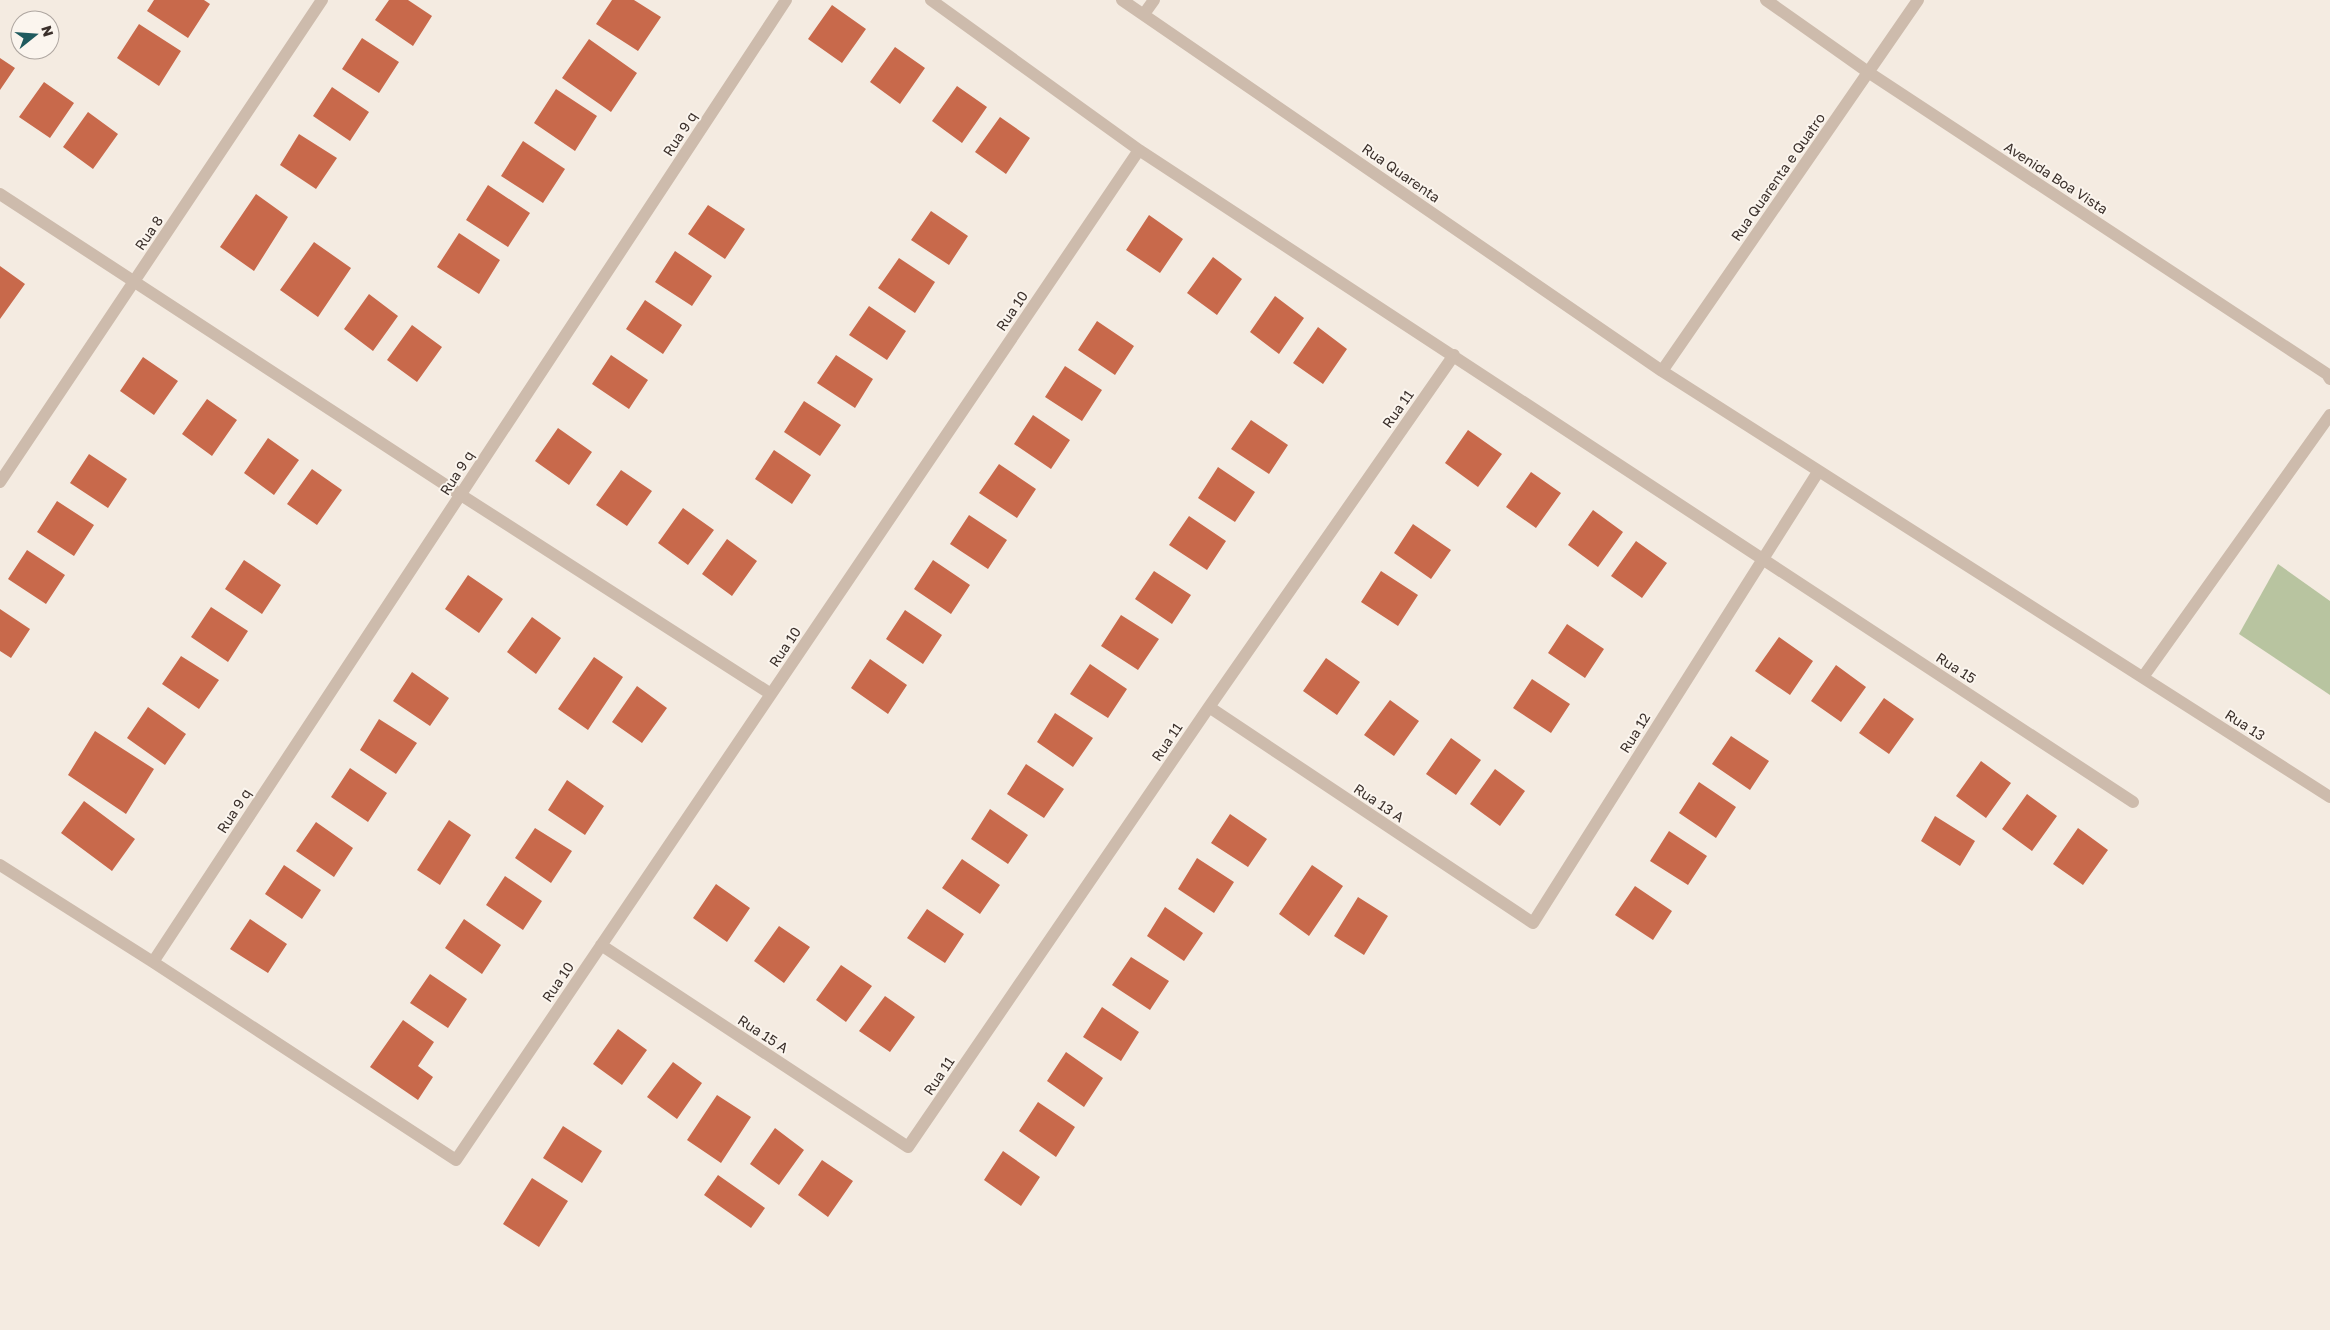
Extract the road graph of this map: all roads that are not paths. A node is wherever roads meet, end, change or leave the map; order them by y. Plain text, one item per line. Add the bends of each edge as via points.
1 (322, 0) edge
2 (786, 0) edge
3 (931, 0) edge
4 (1122, 0) edge
5 (1154, 0) edge
6 (1766, 0) edge
7 (1918, 0) edge
8 (1144, 14) junction
9 (1868, 72) junction
10 (1139, 150) junction
11 (0, 194) edge
12 (134, 283) junction
13 (1454, 355) junction
14 (1662, 371) junction
15 (2330, 379) edge
16 (2330, 414) edge
17 (1818, 472) junction
18 (0, 482) edge
19 (461, 495) junction
20 (1763, 558) junction
21 (2143, 678) junction
22 (771, 694) junction
23 (1209, 707) junction
24 (2330, 797) edge
25 (2133, 802) dead end
26 (0, 865) edge
27 (1533, 924) joint
28 (601, 945) junction
29 (153, 962) junction
30 (908, 1148) joint

1 - 12 street, Rua 8
2 - 19 street, Rua 9 q
3 - 10 street, Rua 15
4 - 8 street, Rua Quarenta
5 - 8 street
6 - 9 street, Avenida Boa Vista
7 - 9 street, Rua Quarenta e Quatro
8 - 14 street, Rua Quarenta
9 - 14 street, Rua Quarenta e Quatro
9 - 15 street, Avenida Boa Vista
10 - 13 street, Rua 15
10 - 22 street, Rua 10
11 - 12 street
12 - 18 street, Rua 8
12 - 19 street
13 - 20 street, Rua 15
13 - 23 street, Rua 11
14 - 17 street, Rua Quarenta
16 - 21 street
17 - 20 street, Rua 12
17 - 21 street, Rua 13
19 - 22 street
19 - 29 street, Rua 9 q
20 - 25 street, Rua 15
20 - 27 street, Rua 12
21 - 24 street, Rua 13
22 - 28 street, Rua 10
23 - 27 street, Rua 13 A
23 - 30 street, Rua 11
26 - 29 street
28 - 29 street, Rua 10 via 456,1160
28 - 30 street, Rua 15 A

